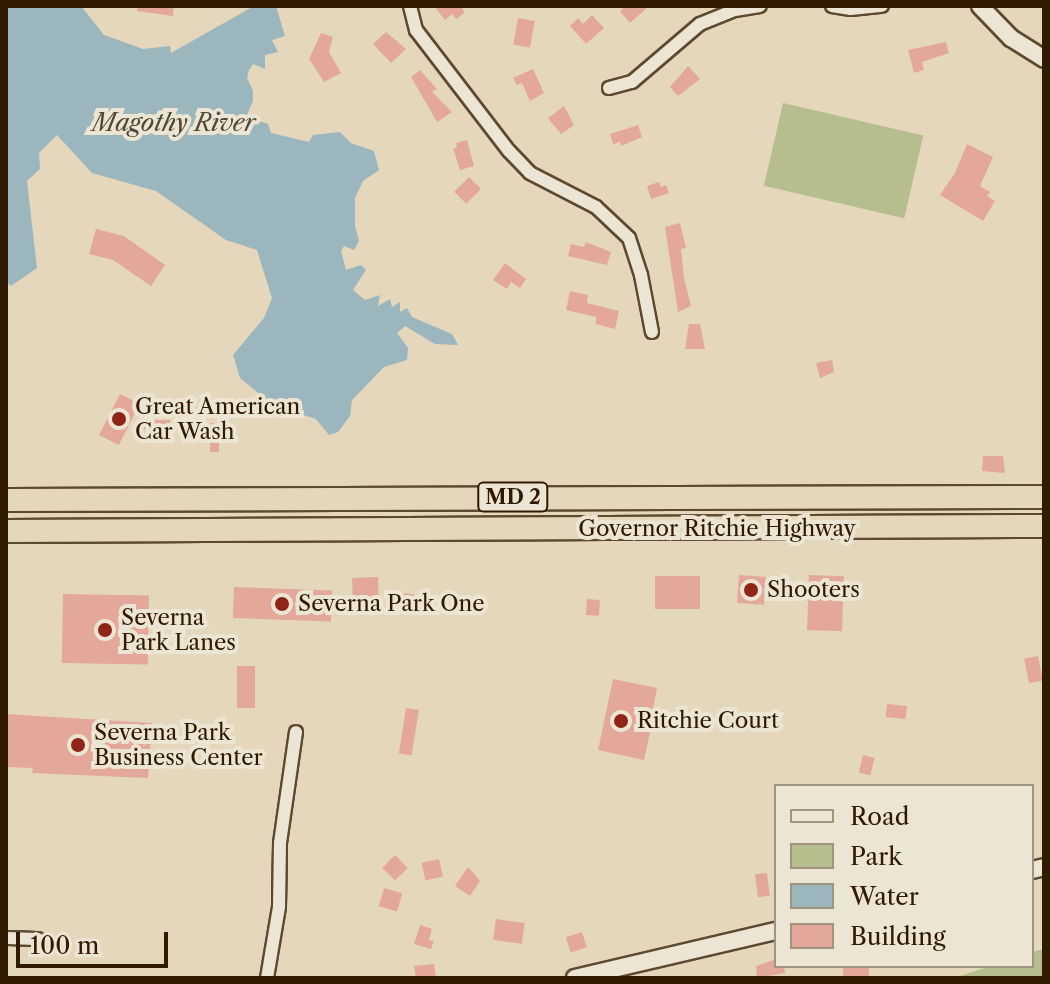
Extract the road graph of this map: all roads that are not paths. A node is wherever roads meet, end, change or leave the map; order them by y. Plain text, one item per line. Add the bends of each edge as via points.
1 (410, 6) edge
2 (760, 6) edge
3 (832, 6) edge
4 (882, 6) edge
5 (980, 6) edge
6 (1044, 59) edge
7 (609, 88) dead end
8 (652, 332) dead end
9 (1020, 497) junction
10 (1044, 497) edge
11 (6, 500) edge
12 (1020, 526) junction
13 (1044, 526) edge
14 (6, 531) edge
15 (296, 732) dead end
16 (774, 931) edge
17 (6, 938) edge
18 (38, 939) dead end
19 (267, 978) edge
20 (575, 978) edge

1 - 8 street via 416,30 530,173 596,207 629,238
2 - 7 street via 700,24 632,82
3 - 4 street
5 - 6 street via 1011,38
9 - 10 highway, Governor Ritchie Highway / MD 2
9 - 11 highway, Governor Ritchie Highway / MD 2
9 - 12 highway
12 - 13 highway, Governor Ritchie Highway / MD 2
12 - 14 highway, Governor Ritchie Highway / MD 2
15 - 19 street
16 - 20 street
17 - 18 street

